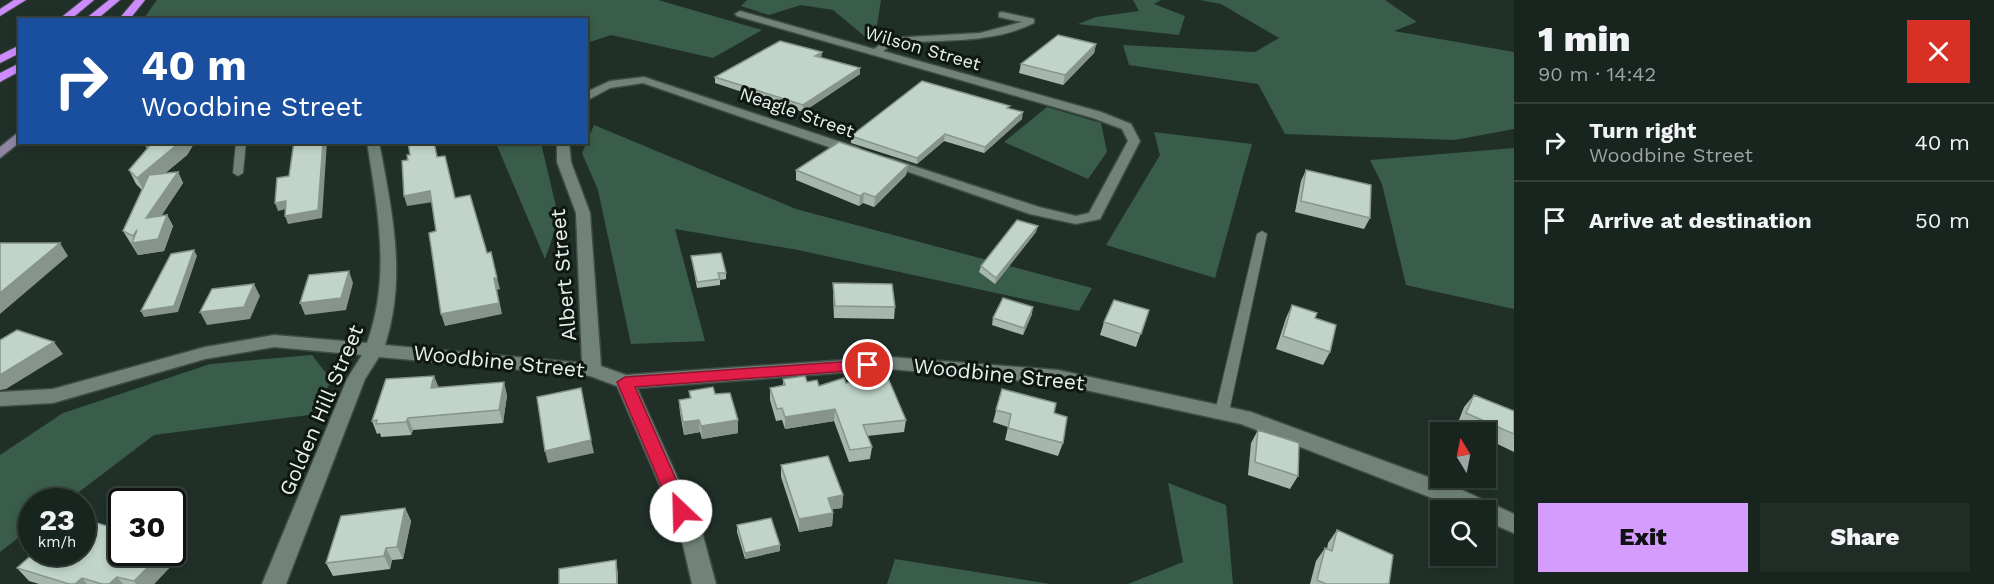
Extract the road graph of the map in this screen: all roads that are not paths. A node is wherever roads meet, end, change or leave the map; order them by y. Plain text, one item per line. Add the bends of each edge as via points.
1 (21, 0) edge
2 (89, 0) edge
3 (115, 0) edge
4 (140, 0) edge
5 (0, 13) edge
6 (740, 14) dead end
7 (1002, 15) dead end
8 (66, 18) edge
9 (92, 18) edge
10 (125, 18) edge
11 (18, 49) edge
12 (877, 51) junction
13 (0, 60) edge
14 (18, 67) edge
15 (0, 78) edge
16 (588, 96) edge
17 (18, 137) edge
18 (241, 144) edge
19 (374, 144) edge
20 (563, 144) edge
21 (0, 154) edge
22 (238, 173) dead end
23 (1076, 220) joint
24 (1262, 234) dead end
25 (375, 348) junction
26 (592, 370) junction
27 (625, 382) junction
28 (0, 399) edge
29 (1222, 412) junction
30 (1463, 500) edge
31 (1496, 516) edge
32 (1514, 524) edge
33 (274, 584) edge
34 (704, 584) edge

1 - 5 highway
2 - 8 highway
3 - 9 highway
4 - 10 highway
6 - 12 street, Wilson Street
7 - 12 street via 1031,21 1018,29 992,35 890,41
11 - 13 highway
12 - 23 street, Wilson Street via 1127,127 1134,141 1095,216
14 - 15 highway
16 - 23 street, Neagle Street via 616,82 644,80 1035,211
17 - 21 main road
18 - 22 lane
19 - 25 street, Golden Hill Street via 391,253 386,309
20 - 26 street, Albert Street via 564,162 583,213
24 - 29 lane
25 - 26 street, Woodbine Street
25 - 28 street, Woodbine Street via 274,341 205,353 53,396
25 - 33 street, Golden Hill Street via 356,379
26 - 27 street, Woodbine Street
27 - 29 street, Woodbine Street via 890,363 1058,377
27 - 34 street via 691,532
29 - 30 street, Woodbine Street
31 - 32 street, Woodbine Street

